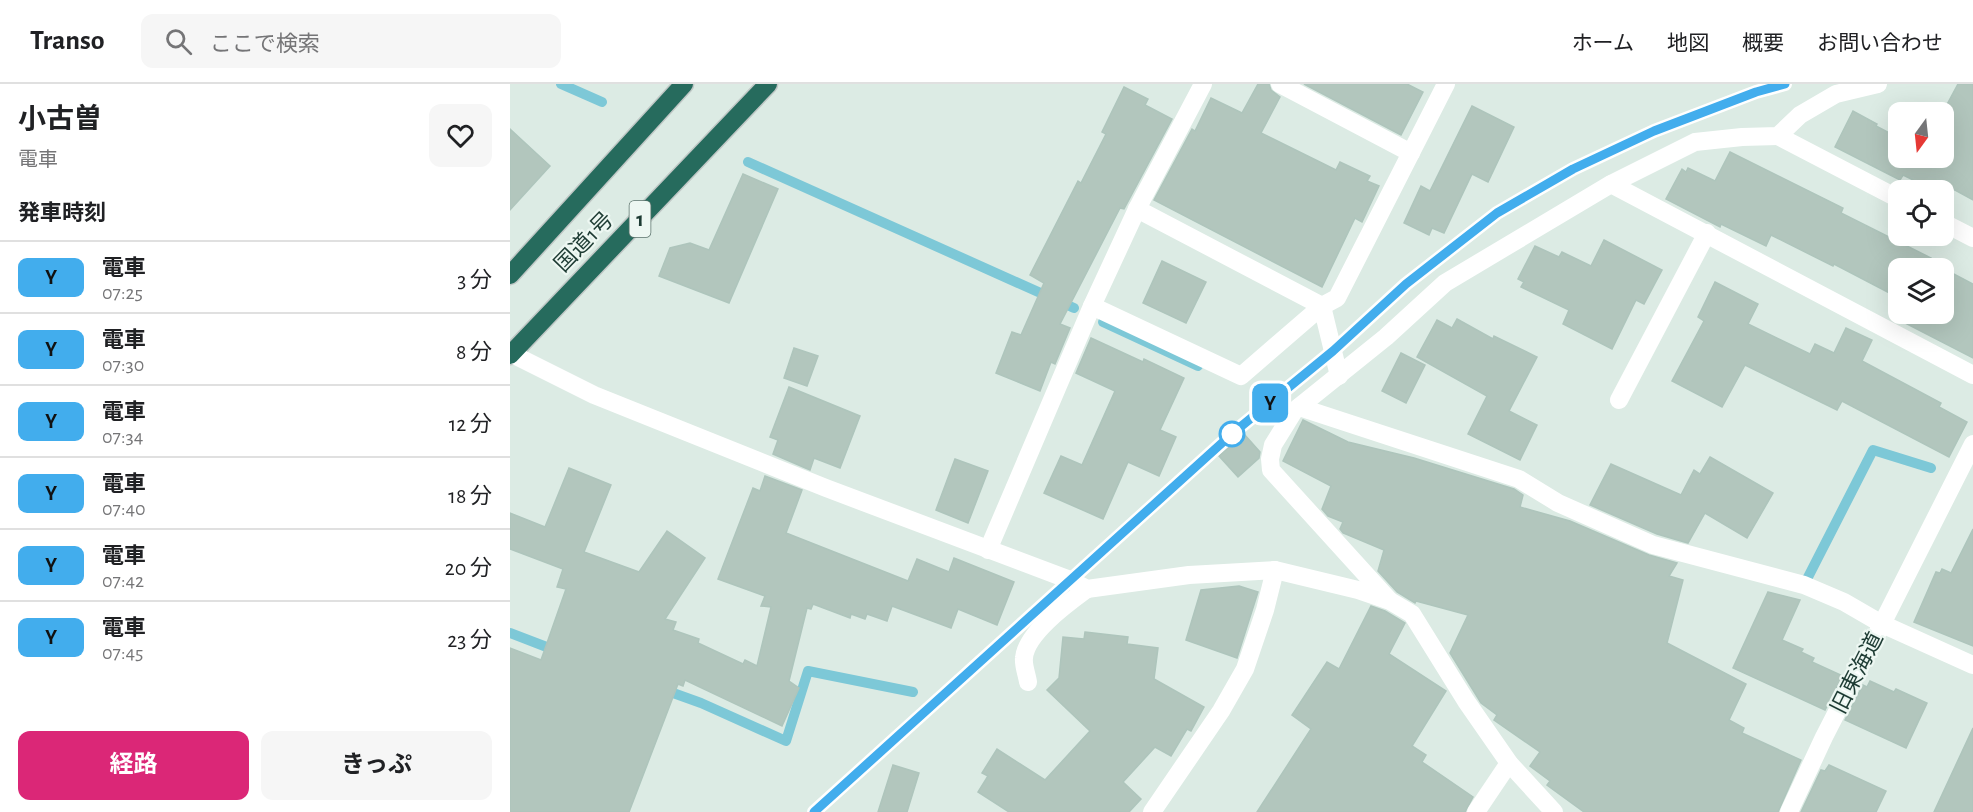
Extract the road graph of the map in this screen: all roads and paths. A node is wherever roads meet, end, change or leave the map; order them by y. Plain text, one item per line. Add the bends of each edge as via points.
1 (684, 84) edge
2 (768, 84) edge
3 (1203, 84) edge
4 (1280, 84) edge
5 (1446, 84) edge
6 (1878, 84) edge
7 (1778, 136) junction
8 (1411, 153) junction
9 (1611, 184) junction
10 (1888, 193) edge
11 (1137, 209) junction
12 (1954, 228) edge
13 (1707, 234) junction
14 (1973, 238) edge
15 (510, 275) edge
16 (1092, 306) junction
17 (1322, 306) junction
18 (510, 354) edge
19 (1973, 375) edge
20 (1339, 376) junction
21 (1619, 399) dead end
22 (1299, 407) junction
23 (1973, 444) edge
24 (988, 550) junction
25 (1275, 570) junction
26 (1087, 589) junction
27 (1390, 601) junction
28 (1882, 624) junction
29 (1973, 665) edge
30 (1028, 682) dead end
31 (1509, 763) junction
32 (1152, 812) edge
33 (1476, 812) edge
34 (1554, 812) edge
35 (1789, 812) edge

1 - 15 highway, 国道1号
2 - 18 highway, 国道1号 / 1
3 - 11 street
4 - 8 street
5 - 8 street
6 - 7 street via 1836,94 1800,115
7 - 9 street via 1695,142
7 - 10 street
8 - 17 street via 1336,298
9 - 13 street
9 - 20 street via 1445,284
11 - 16 street
11 - 17 street
12 - 14 street
13 - 19 street
13 - 21 street
16 - 17 street via 1241,376
16 - 24 street
17 - 20 street
18 - 24 street via 594,394
20 - 22 street
22 - 27 street via 1288,418 1273,446 1271,470
22 - 28 street via 1519,479 1558,503 1653,545 1804,585
23 - 28 street
24 - 26 street
25 - 26 street via 1189,575
25 - 27 street
25 - 32 street via 1245,669
26 - 30 street via 1061,608 1032,638 1024,658
27 - 31 street via 1412,614
28 - 29 street, 旧東海道
28 - 35 street, 旧東海道
31 - 33 street
31 - 34 street

